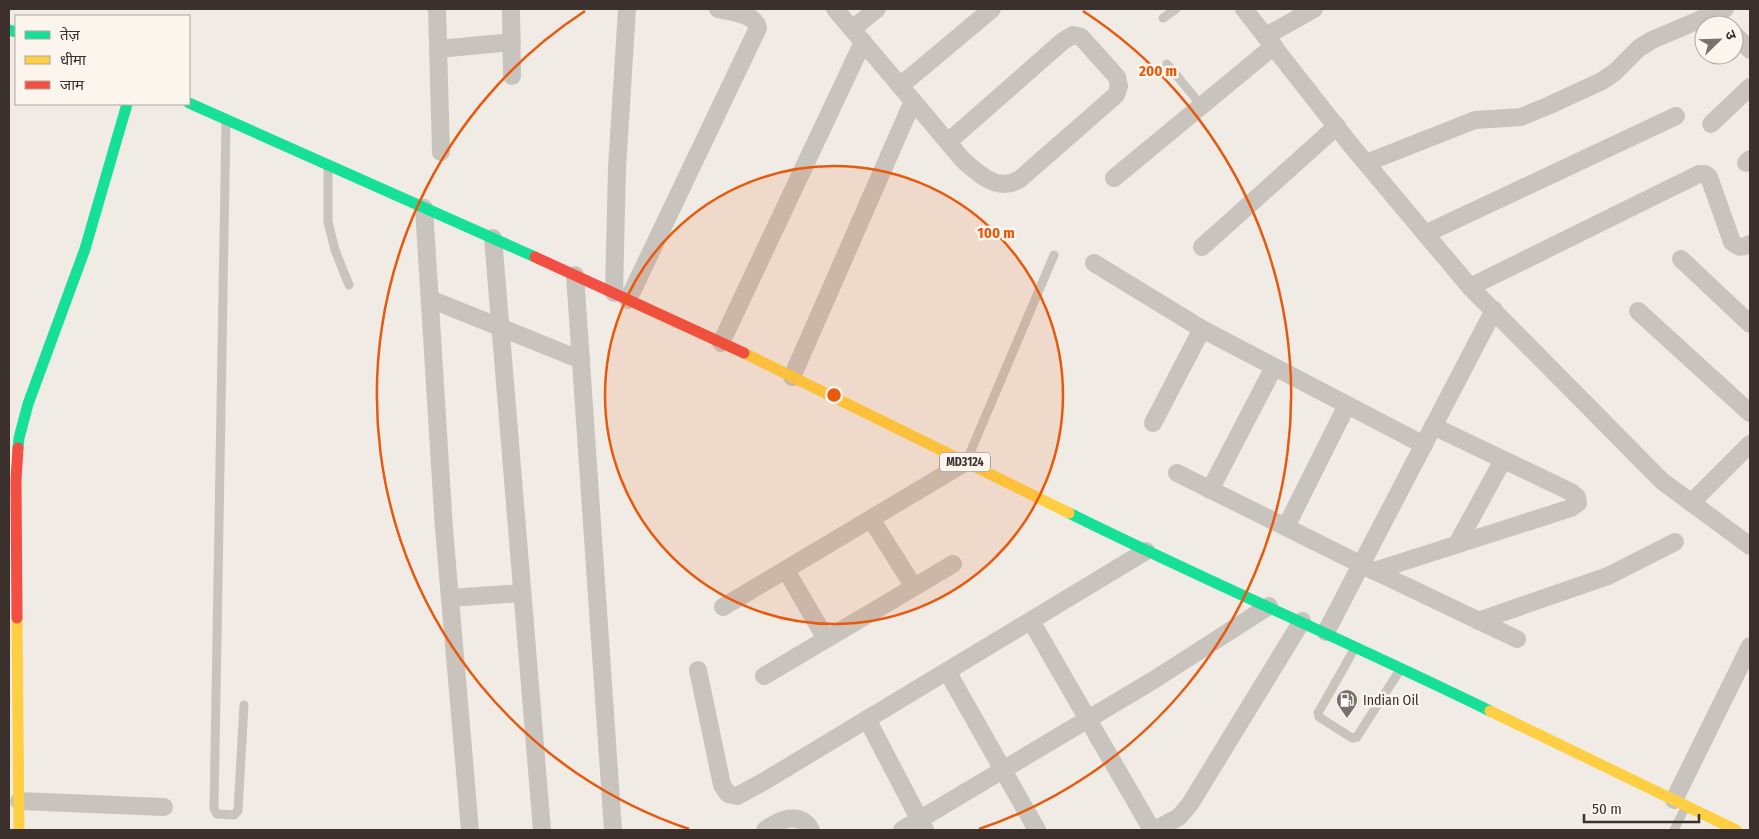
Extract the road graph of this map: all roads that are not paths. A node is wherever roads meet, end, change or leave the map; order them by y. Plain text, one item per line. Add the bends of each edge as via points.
1 (437, 9) edge
2 (511, 9) edge
3 (628, 9) edge
4 (718, 9) edge
5 (835, 9) edge
6 (877, 9) edge
7 (992, 9) edge
8 (1176, 9) edge
9 (1244, 9) edge
10 (1314, 9) edge
11 (1163, 18) dead end
12 (1694, 25) edge
13 (857, 35) junction
14 (1270, 41) junction
15 (512, 42) junction
16 (438, 49) junction
17 (1167, 64) dead end
18 (512, 76) dead end
19 (900, 86) junction
20 (1750, 87) edge
21 (913, 101) junction
22 (190, 103) edge
23 (127, 105) edge
24 (1201, 105) junction
25 (1676, 116) dead end
26 (226, 120) junction
27 (1712, 124) dead end
28 (1337, 126) junction
29 (948, 142) junction
30 (441, 152) dead end
31 (1366, 163) junction
32 (328, 165) junction
33 (1114, 178) dead end
34 (424, 208) junction
35 (1425, 234) junction
36 (493, 238) junction
37 (1750, 244) edge
38 (1202, 247) dead end
39 (1054, 255) dead end
40 (1681, 259) dead end
41 (1094, 263) dead end
42 (575, 275) junction
43 (349, 285) dead end
44 (1470, 287) junction
45 (621, 296) junction
46 (430, 298) junction
47 (1494, 310) junction
48 (1638, 311) dead end
49 (1750, 324) edge
50 (501, 328) junction
51 (1202, 329) junction
52 (721, 343) junction
53 (581, 360) junction
54 (1274, 367) junction
55 (792, 377) junction
56 (1347, 405) junction
57 (1750, 413) edge
58 (1153, 423) dead end
59 (1434, 426) junction
60 (1750, 444) edge
61 (1424, 445) junction
62 (1503, 460) junction
63 (966, 462) junction
64 (1176, 473) dead end
65 (1210, 490) junction
66 (1691, 503) junction
67 (872, 519) junction
68 (1286, 527) junction
69 (12, 530) edge
70 (1675, 542) dead end
71 (1457, 544) junction
72 (1750, 546) edge
73 (1146, 551) junction
74 (953, 564) dead end
75 (1368, 568) junction
76 (786, 570) junction
77 (914, 587) junction
78 (522, 594) junction
79 (450, 598) junction
80 (1269, 606) junction
81 (723, 607) dead end
82 (1478, 620) junction
83 (1031, 621) junction
84 (1302, 621) junction
85 (1326, 632) junction
86 (826, 639) junction
87 (1518, 639) dead end
88 (1356, 646) junction
89 (1750, 646) edge
90 (1402, 667) junction
91 (698, 670) dead end
92 (947, 671) junction
93 (764, 676) dead end
94 (13, 681) edge
95 (244, 705) dead end
96 (867, 719) junction
97 (1088, 720) junction
98 (1004, 770) junction
99 (15, 794) edge
100 (1680, 803) junction
101 (164, 807) dead end
102 (922, 825) edge
103 (19, 830) edge
104 (470, 830) edge
105 (542, 830) edge
106 (613, 830) edge
107 (764, 830) edge
108 (811, 830) edge
109 (902, 830) edge
110 (1037, 830) edge
111 (1153, 830) edge
112 (1674, 830) edge
113 (1736, 830) edge

1 - 16 street
2 - 15 street
3 - 45 street via 617,168
4 - 45 street via 752,18 758,28
5 - 13 street
6 - 13 street
7 - 19 street
8 - 11 lane
9 - 14 street
10 - 14 street
12 - 31 street via 1652,40 1602,81 1550,105 1521,117 1475,120
13 - 19 street
13 - 52 street
14 - 24 street
14 - 28 street
15 - 16 street
15 - 18 street
16 - 30 street
17 - 24 lane
19 - 21 street
20 - 27 street
21 - 29 street
21 - 55 street
22 - 26 main road, MD3124
23 - 69 main road via 85,249 28,404 19,438
24 - 33 street
25 - 35 street
26 - 32 main road, MD3124
26 - 95 lane via 216,814 234,815 238,811
28 - 31 street
28 - 38 street
29 - 29 street via 980,175 1011,185 1116,95 1117,77 1081,37 1073,35
31 - 35 street
32 - 34 main road, MD3124
32 - 43 lane via 328,222
34 - 36 main road, MD3124
34 - 46 street
35 - 44 street
36 - 42 main road, MD3124
36 - 50 street
37 - 44 street via 1744,248 1732,242 1709,177 1699,174
39 - 63 lane
40 - 49 street
41 - 51 street
42 - 45 main road, MD3124
42 - 53 street
44 - 47 street
45 - 52 main road, MD3124
46 - 50 street
46 - 79 street
47 - 59 street
47 - 66 street via 1630,451
48 - 57 street
50 - 53 street
50 - 78 street
51 - 54 street
51 - 58 street
52 - 55 main road, MD3124
53 - 106 street
54 - 56 street
54 - 65 street
55 - 63 main road, MD3124
56 - 61 street
56 - 68 street
59 - 61 street
59 - 62 street
60 - 66 street
61 - 75 street
62 - 71 street
62 - 71 street via 1571,492 1577,497 1578,504
63 - 67 street
63 - 73 main road, MD3124
64 - 65 street
65 - 68 street
66 - 72 street
67 - 76 street
67 - 77 street
68 - 75 street
69 - 94 main road
70 - 82 street via 1608,576
71 - 75 street
73 - 80 main road, MD3124
73 - 83 street
74 - 77 street
75 - 82 street
75 - 85 street
76 - 81 street
76 - 86 street
77 - 86 street
78 - 79 street
78 - 105 street
79 - 104 street
80 - 84 main road, MD3124
80 - 97 street
82 - 87 street
83 - 92 street
83 - 97 street
84 - 85 main road, MD3124
84 - 111 street via 1190,804 1179,817
85 - 88 main road, MD3124
86 - 93 street
88 - 90 main road, MD3124
88 - 90 lane via 1318,713 1319,717 1352,738 1357,737
89 - 100 street
90 - 100 main road, MD3124
91 - 96 street via 722,786 728,794 737,796 748,791
92 - 96 street
92 - 98 street
94 - 99 main road
96 - 102 street
97 - 98 street
97 - 111 street
98 - 102 street
98 - 110 street
99 - 101 street
99 - 103 main road
100 - 112 lane
100 - 113 main road, MD3124
102 - 109 street
107 - 108 street via 782,820 797,818

